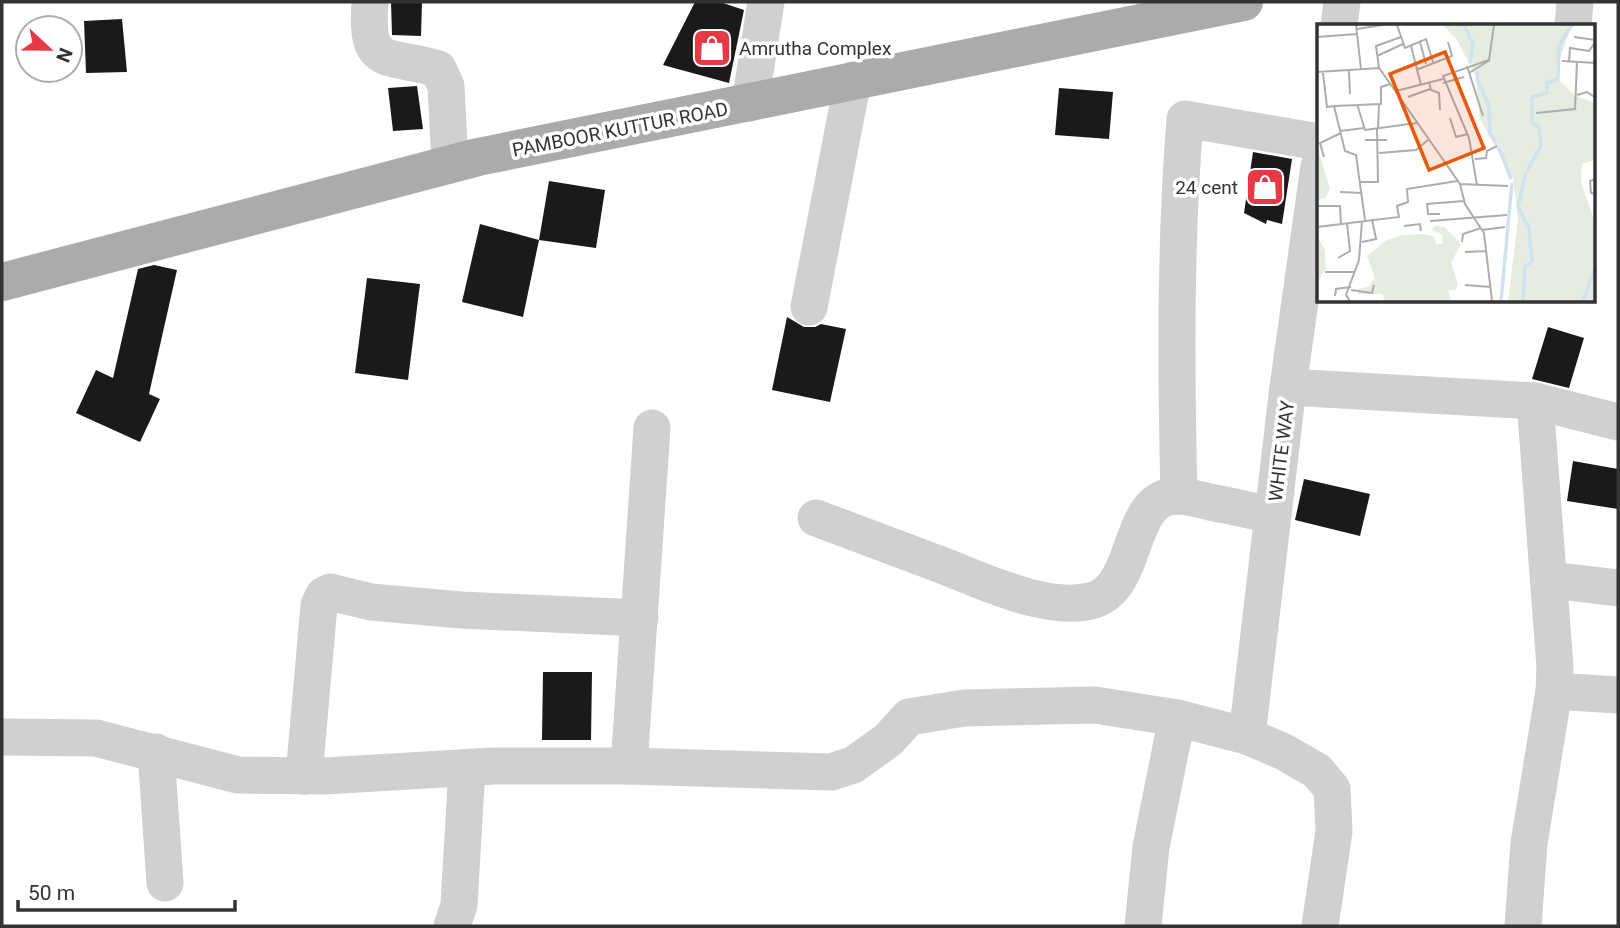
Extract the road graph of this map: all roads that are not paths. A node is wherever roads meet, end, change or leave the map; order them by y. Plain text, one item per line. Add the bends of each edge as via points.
1 (370, 2) edge
2 (766, 2) edge
3 (1244, 2) edge
4 (1342, 2) edge
5 (1575, 2) edge
6 (1155, 11) edge
7 (1339, 24) edge
8 (1573, 24) edge
9 (853, 80) junction
10 (750, 103) junction
11 (1317, 142) edge
12 (450, 165) junction
13 (1317, 180) edge
14 (2, 282) edge
15 (809, 307) dead end
16 (1288, 387) junction
17 (1535, 401) junction
18 (1618, 422) edge
19 (652, 428) dead end
20 (1179, 496) junction
21 (1273, 515) junction
22 (816, 517) dead end
23 (1550, 580) junction
24 (1618, 588) edge
25 (640, 618) junction
26 (1554, 691) junction
27 (1618, 695) edge
28 (1177, 718) junction
29 (1247, 736) junction
30 (2, 737) edge
31 (156, 752) junction
32 (629, 766) junction
33 (467, 768) junction
34 (304, 776) junction
35 (165, 883) dead end
36 (452, 926) edge
37 (1143, 926) edge
38 (1320, 926) edge
39 (1523, 926) edge

1 - 12 street via 371,43 379,52 393,60 438,69 443,75
2 - 10 street
3 - 6 main road, PAMBOOR KUTTUR ROAD
4 - 7 street
5 - 8 street
6 - 9 main road, PAMBOOR KUTTUR ROAD
9 - 10 main road, PAMBOOR KUTTUR ROAD
9 - 15 street
10 - 12 main road, PAMBOOR KUTTUR ROAD
11 - 20 street via 1185,119 1176,335
12 - 14 main road, PAMBOOR KUTTUR ROAD
13 - 16 street, WHITE WAY
16 - 17 street
16 - 21 street, WHITE WAY
17 - 18 street
17 - 23 street
19 - 25 street
20 - 21 street
20 - 22 street via 1157,500 1144,516 1120,578 1097,599 1083,602 1059,603 1019,594
21 - 29 street, WHITE WAY
23 - 24 street
23 - 26 street
25 - 32 street
25 - 34 street via 461,610 371,602 330,592 318,605
26 - 27 street
26 - 39 street via 1529,842
28 - 29 street
28 - 32 street via 1095,705 964,708 909,717 888,740 853,765 831,772
28 - 37 street via 1151,847
29 - 38 street via 1317,771 1332,789 1334,831
30 - 31 street via 96,738
31 - 34 street via 238,775
31 - 35 street
32 - 33 street
33 - 34 street
33 - 36 street via 459,905

